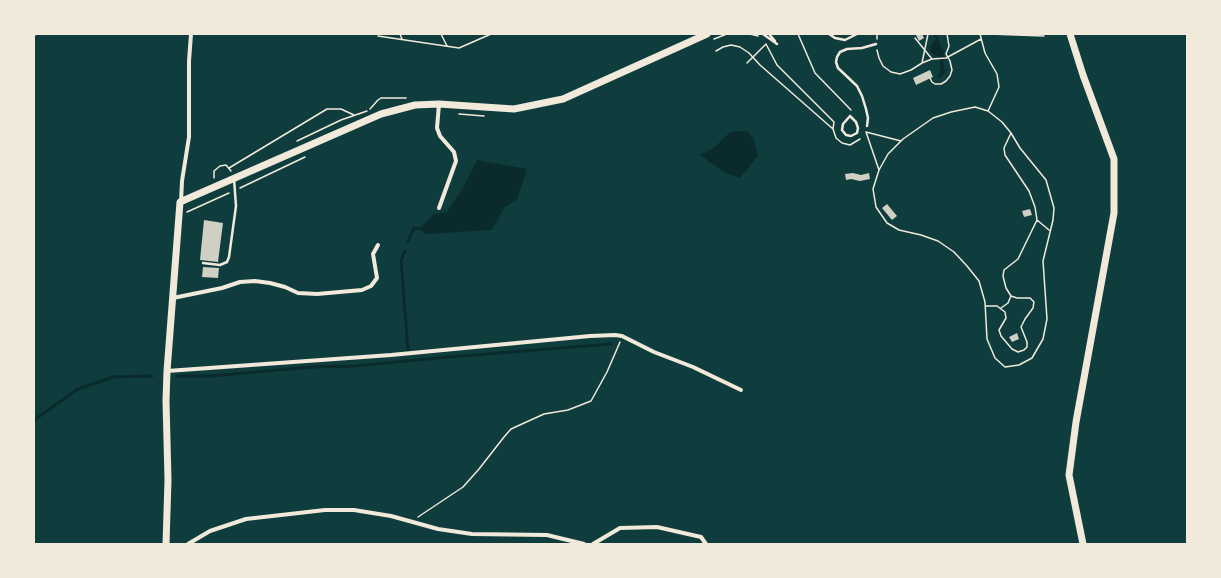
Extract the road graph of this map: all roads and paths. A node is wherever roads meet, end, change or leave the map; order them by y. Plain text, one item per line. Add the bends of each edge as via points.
1 (36, 34) edge
2 (191, 34) edge
3 (400, 34) edge
4 (441, 34) edge
5 (491, 34) edge
6 (707, 34) edge
7 (727, 34) edge
8 (763, 34) edge
9 (768, 34) edge
10 (798, 34) edge
11 (829, 34) edge
12 (857, 34) edge
13 (877, 34) edge
14 (928, 34) edge
15 (947, 34) edge
16 (980, 34) edge
17 (988, 34) edge
18 (1070, 34) edge
19 (487, 35) edge
20 (34, 36) edge
21 (378, 36) dead end
22 (1044, 36) dead end
23 (714, 38) dead end
24 (915, 38) dead end
25 (981, 39) junction
26 (403, 40) junction
27 (876, 44) junction
28 (447, 46) junction
29 (925, 50) junction
30 (716, 51) dead end
31 (752, 57) junction
32 (932, 58) junction
33 (948, 58) junction
34 (922, 62) junction
35 (747, 63) dead end
36 (930, 78) dead end
37 (439, 104) junction
38 (851, 110) dead end
39 (988, 111) junction
40 (452, 113) dead end
41 (354, 115) dead end
42 (487, 116) dead end
43 (850, 116) joint
44 (867, 126) joint
45 (833, 129) junction
46 (866, 132) junction
47 (1011, 133) junction
48 (901, 141) junction
49 (309, 155) dead end
50 (229, 168) dead end
51 (879, 170) junction
52 (234, 178) junction
53 (235, 190) junction
54 (180, 202) junction
55 (439, 208) dead end
56 (187, 212) dead end
57 (1037, 220) junction
58 (1050, 230) junction
59 (378, 245) dead end
60 (203, 263) dead end
61 (1011, 296) junction
62 (173, 298) junction
63 (986, 306) junction
64 (1001, 309) junction
65 (622, 336) junction
66 (167, 371) junction
67 (741, 390) dead end
68 (412, 522) junction
69 (166, 544) edge
70 (188, 544) edge
71 (584, 544) edge
72 (593, 544) edge
73 (706, 544) edge
74 (1083, 544) edge

1 - 20 path
2 - 54 street via 189,137
3 - 26 path
4 - 28 path
5 - 19 path
6 - 37 street via 563,99 514,109
7 - 23 path
8 - 9 lane via 777,44
10 - 38 path via 814,73
11 - 12 lane via 845,40
13 - 27 path
14 - 29 path
15 - 33 path
16 - 25 path
17 - 22 path
18 - 74 street via 1114,159 1114,213 1076,422 1069,475
19 - 28 path via 459,48
21 - 26 path
24 - 29 path
25 - 33 path
25 - 39 path via 985,53 997,74 999,87
26 - 28 path
27 - 34 path via 883,66 891,72 900,74
27 - 44 lane via 840,52 836,62 838,68 857,86 862,96 868,118
29 - 32 path
29 - 34 path
30 - 31 path via 727,46 740,47
31 - 35 path
31 - 45 path
31 - 45 path via 766,44 777,65 834,122
32 - 33 path
32 - 34 path
33 - 36 path via 952,70 946,81 936,84
37 - 52 street via 414,105 381,114
37 - 55 street via 437,128 440,136 454,152 456,161
39 - 47 path
39 - 48 path via 975,107 933,118
40 - 42 path
41 - 50 path via 341,110 327,109
43 - 43 lane via 858,128 858,133 851,136 842,130 843,124
44 - 46 path
45 - 46 path via 836,138 842,143 850,144 859,140
46 - 48 path
46 - 51 path
47 - 57 path via 1004,148 1005,155 1029,191
47 - 58 path via 1046,180 1054,208
48 - 51 path via 888,154
49 - 53 path
51 - 63 path via 873,189 876,207 887,223 899,230 938,241 954,252 979,281
52 - 53 lane
52 - 54 street
53 - 56 path
53 - 60 lane via 236,206 227,262 220,265
54 - 62 street
57 - 58 path
57 - 61 path via 1018,259 1004,270 1006,288
58 - 63 path via 1043,261 1047,319 1042,339 1032,358 1020,365 1005,367 995,358 987,339
59 - 62 street via 373,254 377,278 371,286 362,290 298,293 270,283 255,281 240,282
61 - 64 path
61 - 64 path via 1030,298 1034,302 1021,327 1027,342 1024,350 1018,352 1012,349 1001,336 999,330 1006,318 1005,312
62 - 66 street
63 - 64 path via 997,306
65 - 66 street via 590,336 391,355
65 - 67 street
65 - 68 path via 591,400 568,410 544,414 511,429 463,487
66 - 69 street
68 - 70 street via 354,510 325,510 246,519 210,531
68 - 71 street via 438,530 472,534 547,535
72 - 73 street via 620,528 657,527 701,537

